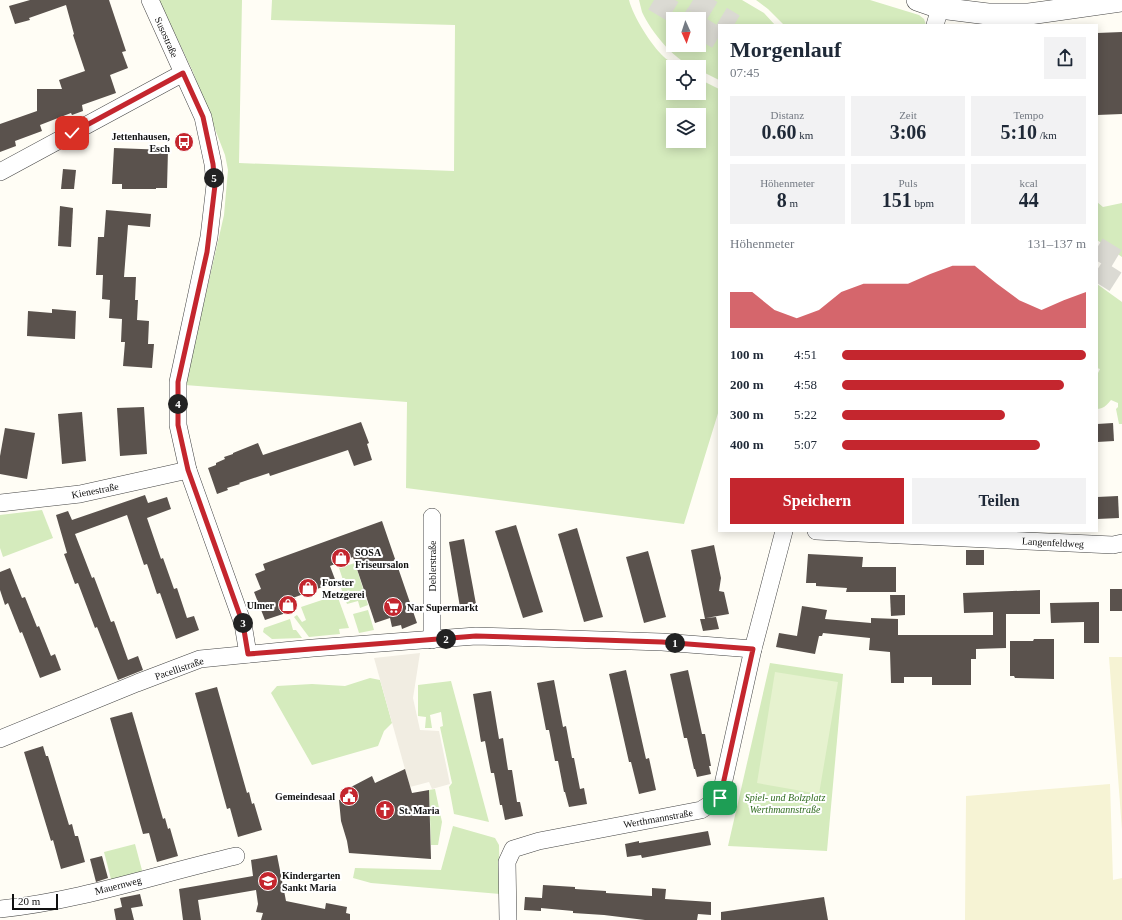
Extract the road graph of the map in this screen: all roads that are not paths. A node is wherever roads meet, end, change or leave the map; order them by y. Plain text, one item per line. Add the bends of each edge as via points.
1 (150, 0) edge
2 (916, 0) edge
3 (1118, 1) edge
4 (938, 16) edge
5 (183, 73) junction
6 (0, 172) edge
7 (188, 470) junction
8 (0, 503) edge
9 (432, 517) dead end
10 (784, 532) edge
11 (837, 532) edge
12 (1122, 543) edge
13 (432, 640) junction
14 (753, 649) junction
15 (248, 654) junction
16 (0, 739) edge
17 (236, 856) dead end
18 (0, 909) edge
19 (512, 920) edge

1 - 5 street, Susostraße
2 - 4 street
3 - 4 street via 1029,14
5 - 6 street
5 - 7 street, Susostraße via 203,117 215,185 207,252 178,382 178,425
7 - 8 street, Kienestraße via 80,494
7 - 15 street, Susostraße via 243,624
9 - 13 street, Deblerstraße
10 - 14 street, Werthmannstraße
11 - 12 street, Langenfeldweg via 1113,545
13 - 14 street, Pacellistraße via 476,636 662,642
13 - 15 street, Pacellistraße
14 - 19 street, Werthmannstraße via 720,798 701,810 539,841 513,850 508,862
15 - 16 street, Pacellistraße via 200,659
17 - 18 street, Mauernweg via 75,896 30,906

